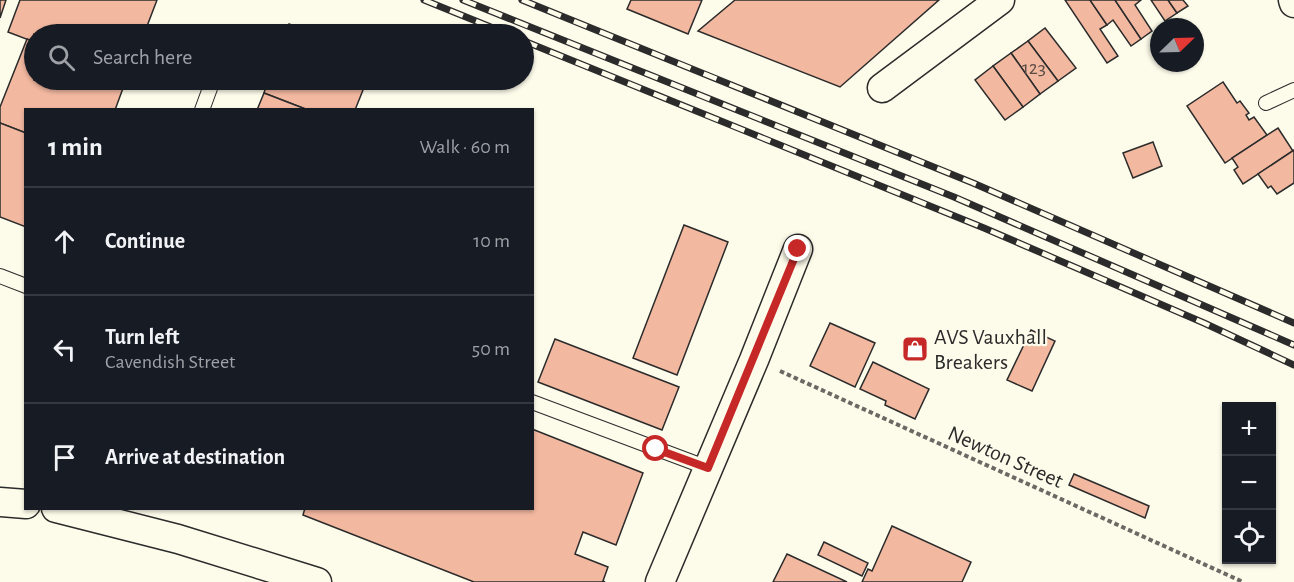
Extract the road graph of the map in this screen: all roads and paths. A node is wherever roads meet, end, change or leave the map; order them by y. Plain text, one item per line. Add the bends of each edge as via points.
1 (1000, 0) edge
2 (882, 88) dead end
3 (209, 90) edge
4 (1294, 90) edge
5 (1266, 103) dead end
6 (203, 108) edge
7 (798, 249) dead end
8 (0, 276) edge
9 (24, 285) edge
10 (754, 360) junction
11 (534, 403) edge
12 (708, 468) junction
13 (0, 502) edge
14 (24, 504) edge
15 (64, 510) edge
16 (317, 582) edge
17 (660, 582) edge
18 (1244, 582) edge

1 - 2 street
3 - 6 lane
4 - 5 lane
7 - 10 street
8 - 9 lane
10 - 12 street
10 - 18 path, Newton Street
11 - 12 lane
12 - 17 street
13 - 14 street
15 - 16 street via 178,539

